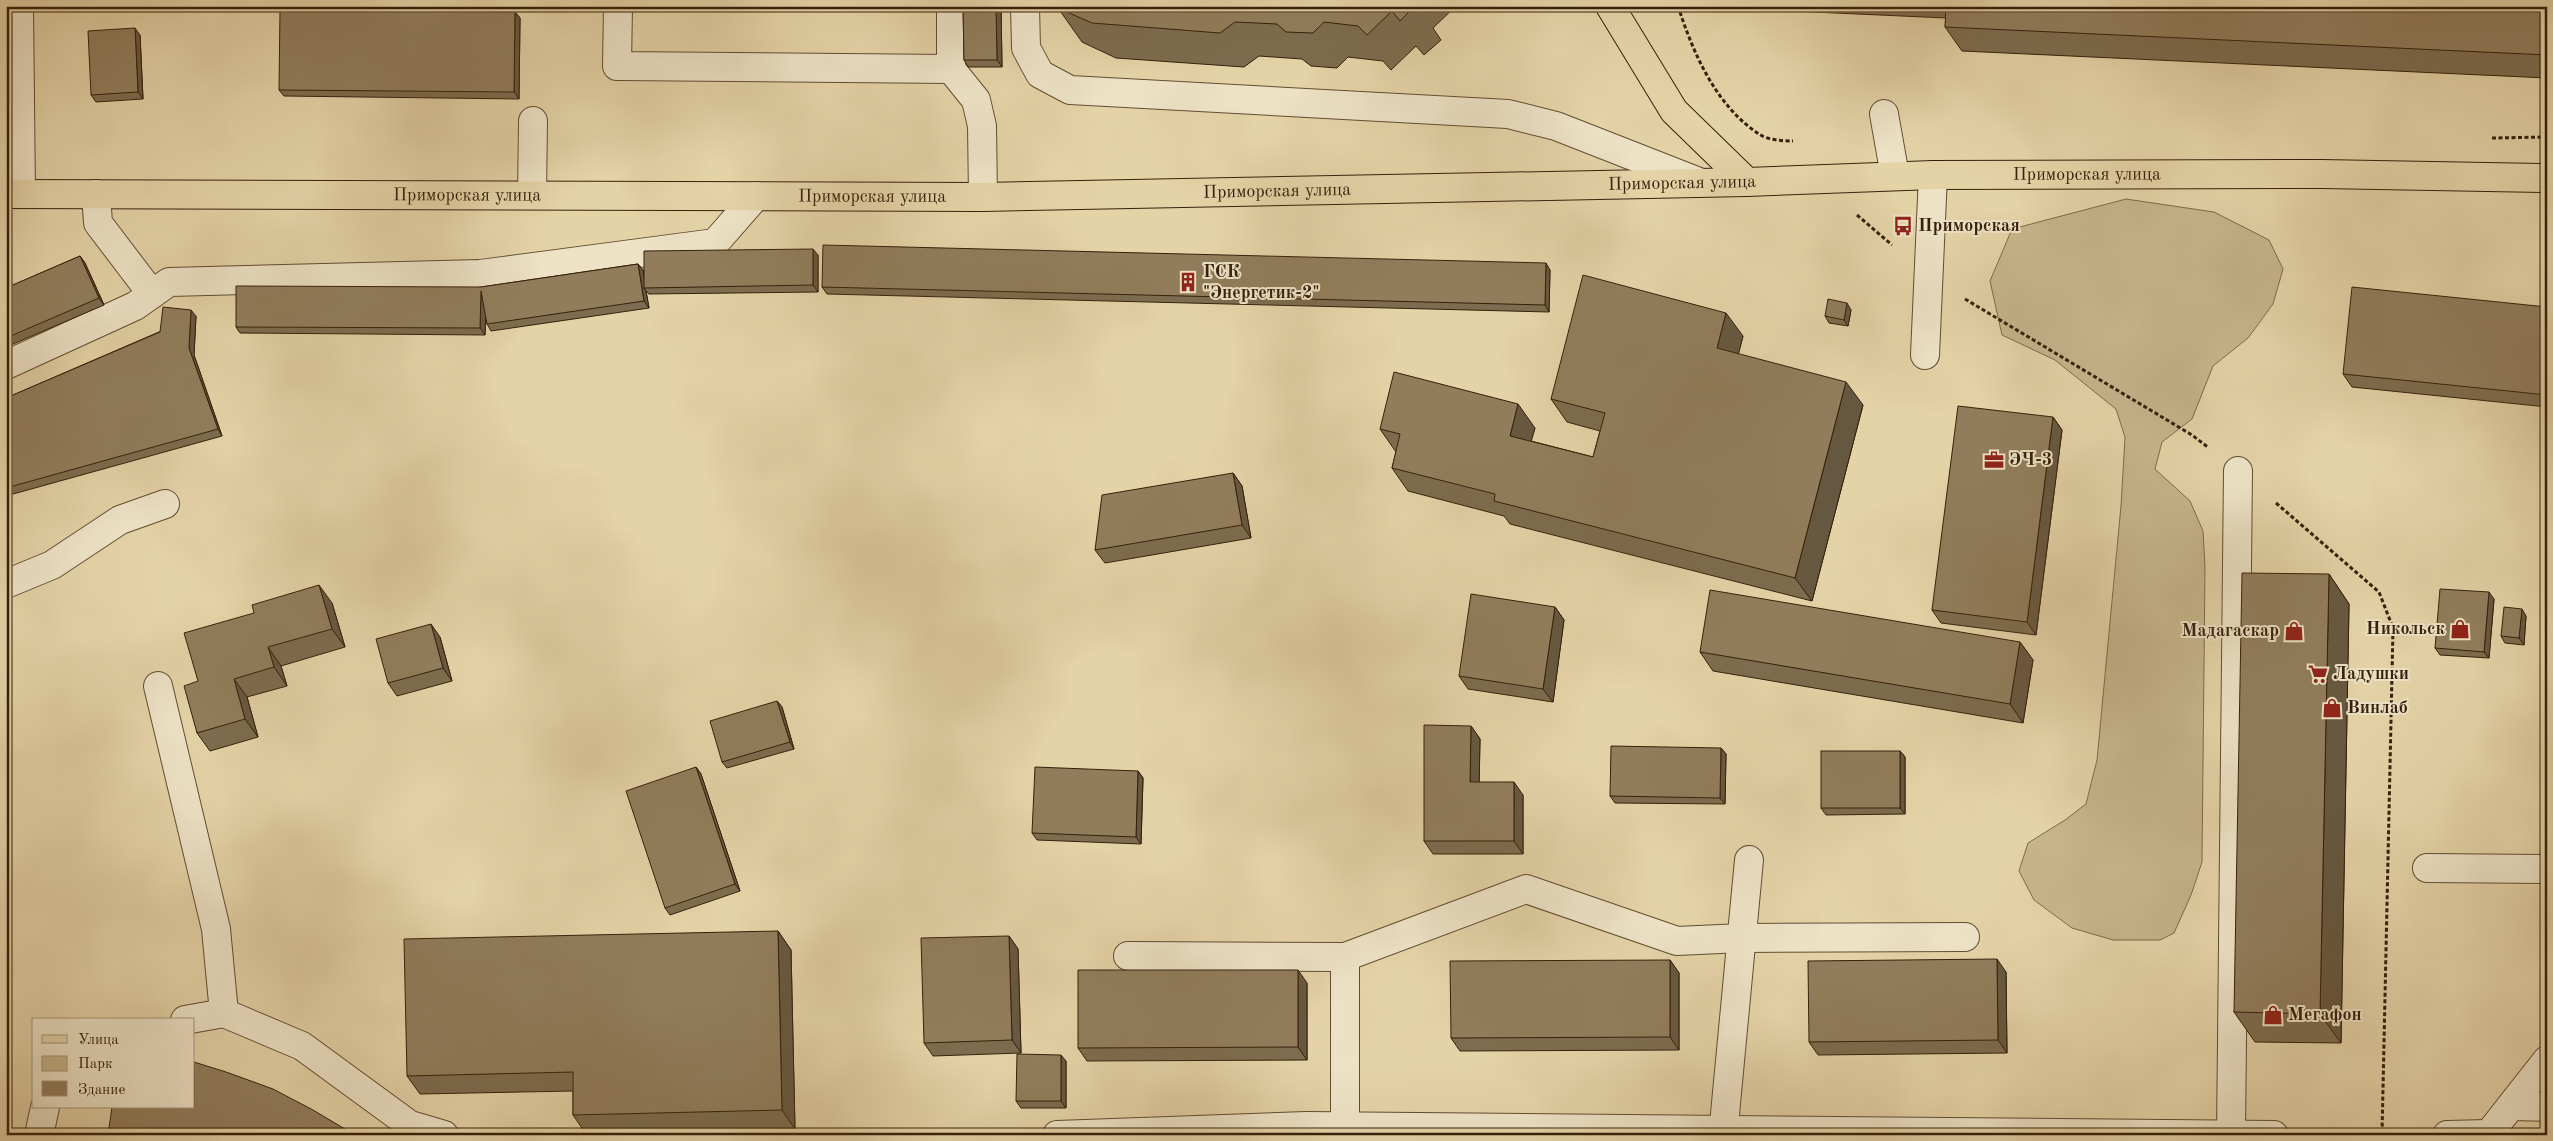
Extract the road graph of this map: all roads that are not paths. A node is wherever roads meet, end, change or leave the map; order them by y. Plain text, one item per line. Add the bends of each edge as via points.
1 (19, 6) edge
2 (618, 6) edge
3 (951, 6) edge
4 (1025, 6) edge
5 (1610, 6) edge
6 (951, 69) junction
7 (1884, 114) dead end
8 (533, 121) dead end
9 (1933, 175) junction
10 (1895, 176) junction
11 (2547, 178) edge
12 (1699, 182) junction
13 (1747, 182) junction
14 (14, 194) edge
15 (96, 194) junction
16 (532, 196) junction
17 (756, 196) junction
18 (983, 197) junction
19 (152, 294) junction
20 (1925, 355) dead end
21 (6, 365) edge
22 (2238, 471) dead end
23 (165, 504) dead end
24 (6, 584) edge
25 (158, 686) dead end
26 (1749, 860) dead end
27 (2427, 868) dead end
28 (2547, 869) edge
29 (1965, 937) dead end
30 (1742, 938) junction
31 (1128, 956) dead end
32 (1345, 957) junction
33 (224, 1013) junction
34 (195, 1018) edge
35 (2547, 1060) edge
36 (2511, 1106) junction
37 (2547, 1107) edge
38 (45, 1108) edge
39 (1345, 1126) junction
40 (1724, 1132) edge
41 (2488, 1134) edge
42 (39, 1135) edge
43 (444, 1135) edge
44 (1057, 1135) edge
45 (2231, 1135) edge
46 (2274, 1135) edge
47 (2447, 1135) edge

1 - 14 street
2 - 6 street via 617,66
3 - 6 street
4 - 12 street via 1026,48 1040,74 1070,90 1508,114 1556,126
5 - 13 main road via 1674,111
6 - 18 street via 976,100 982,126
7 - 10 street
8 - 16 street
9 - 10 main road, Приморская улица
9 - 11 main road, Приморская улица via 2322,174
9 - 20 street
10 - 13 main road, Приморская улица
12 - 13 main road, Приморская улица
12 - 18 main road, Приморская улица
14 - 15 main road, Приморская улица
15 - 16 main road, Приморская улица
15 - 19 street via 98,222
16 - 17 main road, Приморская улица
17 - 18 main road, Приморская улица
17 - 19 street via 715,244 480,274 169,282
19 - 21 street via 135,306
22 - 45 street
23 - 24 street via 120,520 52,565
25 - 33 street via 216,929
26 - 30 street
27 - 28 street
29 - 30 street
30 - 32 street via 1677,941 1526,889
30 - 40 street
31 - 32 street
32 - 39 street
33 - 34 street
33 - 43 street via 302,1046 410,1125
35 - 36 street
36 - 37 street
36 - 41 street
38 - 42 street
39 - 40 street
39 - 44 street
40 - 45 street
41 - 47 street
45 - 46 street

